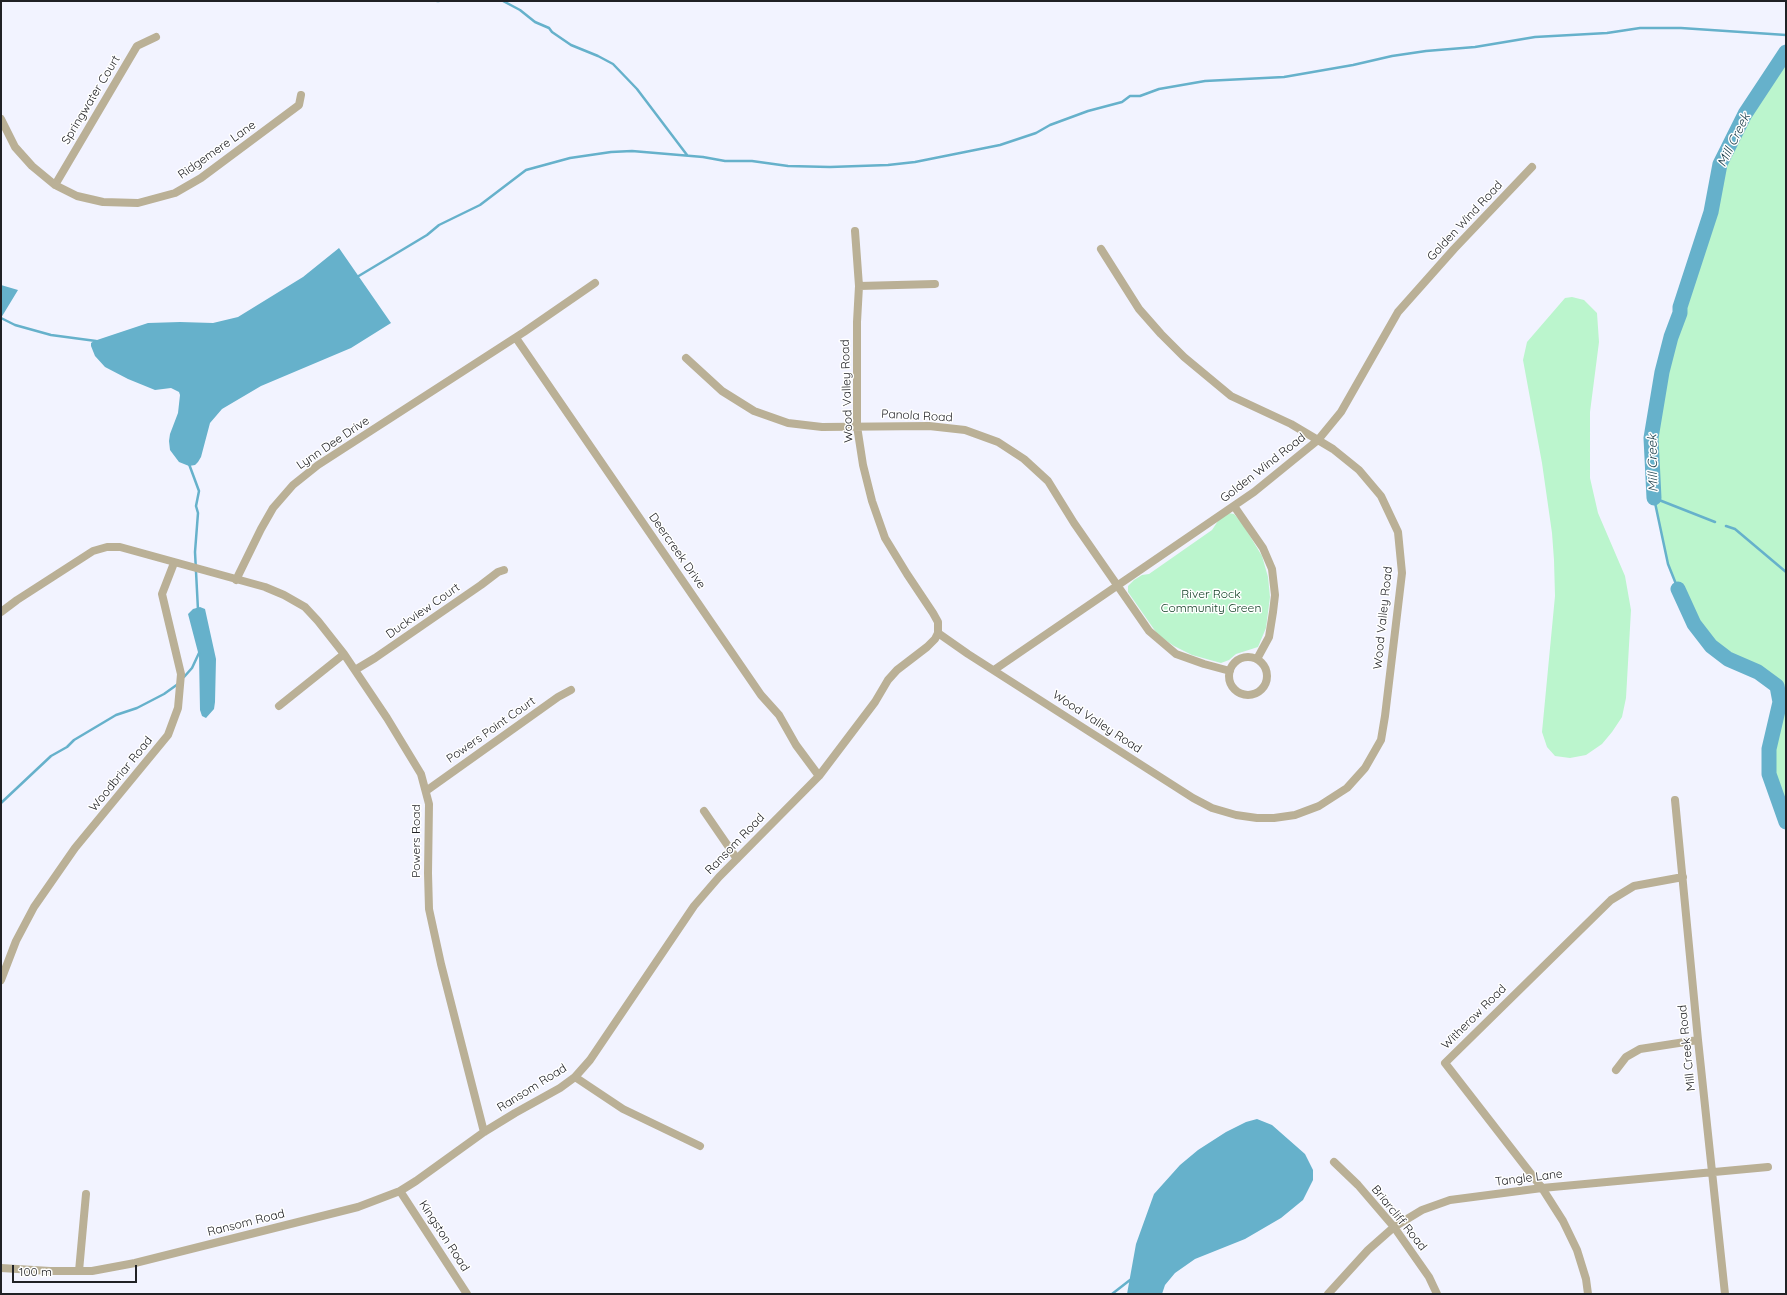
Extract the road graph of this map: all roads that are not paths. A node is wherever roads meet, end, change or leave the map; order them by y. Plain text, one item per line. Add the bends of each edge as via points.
1 (156, 37) dead end
2 (302, 95) dead end
3 (1, 119) edge
4 (1532, 167) dead end
5 (55, 185) junction
6 (855, 231) dead end
7 (1101, 249) dead end
8 (595, 283) dead end
9 (935, 284) dead end
10 (859, 286) junction
11 (516, 338) junction
12 (686, 358) dead end
13 (858, 426) junction
14 (1318, 440) junction
15 (1234, 506) junction
16 (174, 563) junction
17 (504, 570) dead end
18 (236, 580) junction
19 (1117, 586) junction
20 (1, 612) edge
21 (938, 630) junction
22 (344, 654) junction
23 (1257, 659) junction
24 (355, 670) junction
25 (994, 670) junction
26 (1230, 671) junction
27 (571, 690) dead end
28 (279, 706) dead end
29 (819, 776) junction
30 (426, 791) junction
31 (1675, 800) dead end
32 (704, 811) dead end
33 (737, 858) junction
34 (1683, 877) junction
35 (1, 980) edge
36 (1698, 1040) junction
37 (1616, 1070) dead end
38 (575, 1077) junction
39 (484, 1132) junction
40 (700, 1146) dead end
41 (1334, 1162) dead end
42 (1768, 1167) dead end
43 (1713, 1171) junction
44 (1542, 1188) junction
45 (400, 1191) junction
46 (86, 1194) dead end
47 (1394, 1227) junction
48 (1, 1268) edge
49 (79, 1271) junction
50 (467, 1294) edge
51 (1328, 1294) edge
52 (1438, 1294) edge
53 (1588, 1294) edge
54 (1725, 1294) edge

1 - 5 street, Springwater Court via 137,46
2 - 5 street, Ridgemere Lane via 299,106 201,178 175,193 138,203 103,202 77,196
3 - 5 street, Ridgemere Lane via 15,146 32,166
4 - 14 street, Golden Wind Road via 1398,312 1341,412
6 - 10 street, Wood Valley Road
7 - 14 street, Wood Valley Road via 1139,308 1184,357 1231,396 1291,424
8 - 11 street, Lynn Dee Drive
9 - 10 street
10 - 13 street, Wood Valley Road
11 - 18 street, Lynn Dee Drive via 318,465 293,485 273,508
11 - 29 street, Deercreek Drive
12 - 13 street, Panola Road via 722,392 754,411 788,422 822,427
13 - 19 street, Panola Road via 928,426 965,430 998,442 1024,459 1048,481
13 - 21 street, Wood Valley Road via 863,465 877,518 892,550 933,613
14 - 15 street, Golden Wind Road
14 - 25 street, Wood Valley Road via 1359,470 1381,496 1398,532 1402,572 1381,740 1365,768 1347,788 1319,806 1274,818 1236,815 1212,808
15 - 19 street, Golden Wind Road
15 - 23 street via 1263,548 1272,569 1275,595 1269,637
16 - 18 street
16 - 20 street via 129,549 107,547 93,551
16 - 35 street, Woodbriar Road via 162,594 181,674 178,708 168,735 76,848 34,907 16,941
17 - 24 street, Duckview Court
18 - 22 street, Powers Road via 265,587 305,607
19 - 25 street, Golden Wind Road
19 - 26 street, Panola Road via 1149,631 1162,644 1176,654
21 - 25 street, Wood Valley Road
21 - 29 street, Ransom Road via 935,639 927,647 888,680 875,702
22 - 24 street, Powers Road
22 - 28 street
23 - 26 street via 1241,658 1234,663
23 - 26 street via 1264,664 1268,677 1263,689 1256,694 1248,696 1236,691 1229,680
24 - 30 street, Powers Road via 405,746 421,774
27 - 30 street, Powers Point Court
29 - 33 street, Ransom Road
30 - 39 street, Powers Road via 429,804 429,909
31 - 34 street, Mill Creek Road
32 - 33 street
33 - 38 street, Ransom Road via 694,906 590,1060
34 - 36 street, Mill Creek Road
34 - 44 street, Witherow Road via 1634,886 1610,900 1445,1063
36 - 37 street via 1640,1049 1626,1057
36 - 43 street, Mill Creek Road
38 - 39 street, Ransom Road
38 - 40 street via 623,1109
39 - 45 street, Ransom Road
41 - 47 street, Briarcliff Road via 1358,1185
42 - 43 street, Tangle Lane
43 - 44 street, Tangle Lane
43 - 54 street, Mill Creek Road
44 - 47 street, Tangle Lane via 1450,1200 1422,1210
44 - 53 street, Witherow Road via 1563,1221 1577,1250
45 - 49 street, Ransom Road via 358,1207 282,1227 135,1263
45 - 50 street, Kingston Road
46 - 49 street
47 - 51 street, Tangle Lane via 1368,1250
47 - 52 street, Briarcliff Road
48 - 49 street, Ransom Road

